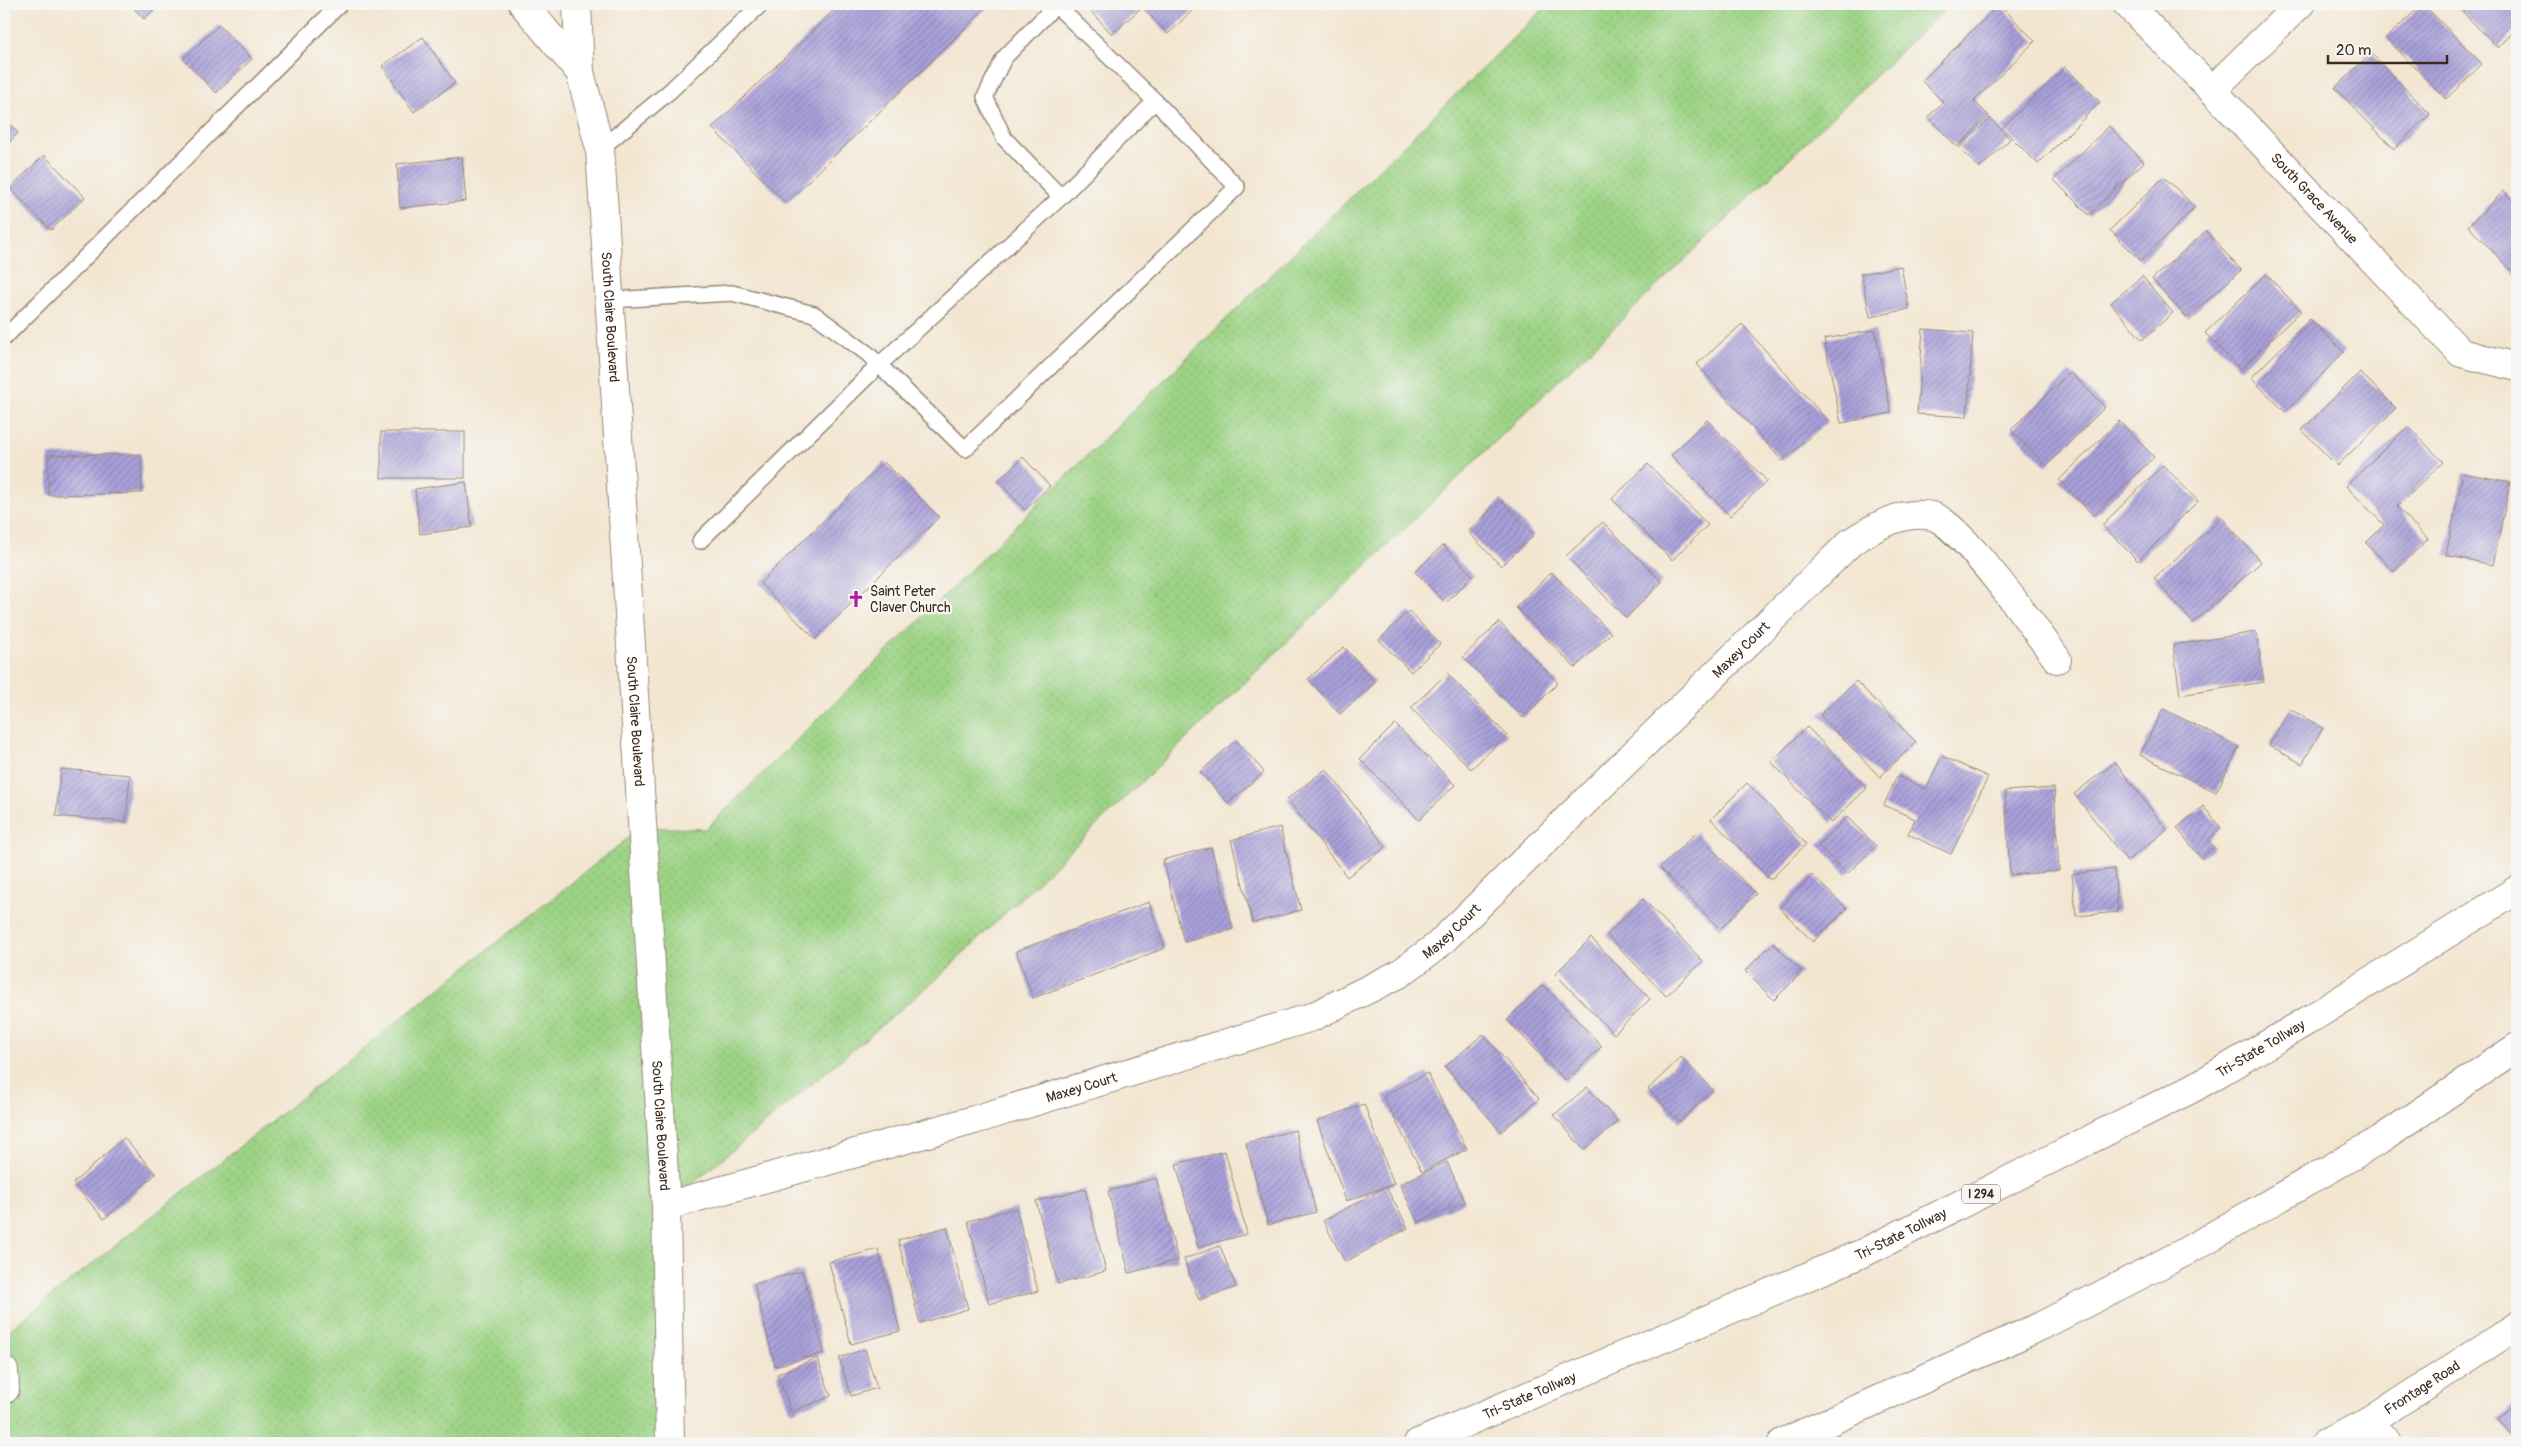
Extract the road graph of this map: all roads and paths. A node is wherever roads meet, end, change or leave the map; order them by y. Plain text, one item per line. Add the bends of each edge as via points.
1 (340, 4) edge
2 (523, 4) edge
3 (577, 4) edge
4 (760, 4) edge
5 (2127, 4) edge
6 (2300, 4) edge
7 (580, 72) junction
8 (2212, 90) junction
9 (1155, 101) junction
10 (600, 149) junction
11 (1061, 197) junction
12 (610, 300) junction
13 (4, 338) edge
14 (879, 365) junction
15 (2517, 367) edge
16 (700, 541) dead end
17 (2057, 659) dead end
18 (2517, 890) edge
19 (2517, 1047) edge
20 (666, 1206) junction
21 (2517, 1326) edge
22 (2367, 1424) junction
23 (670, 1443) edge
24 (1418, 1443) edge
25 (1782, 1443) edge
26 (2325, 1443) edge
27 (2387, 1443) edge

1 - 13 lane
2 - 7 main road
3 - 7 main road, South Claire Boulevard
4 - 10 lane via 670,91
5 - 8 main road, South Grace Avenue
6 - 8 main road
7 - 10 main road, South Claire Boulevard
8 - 15 main road, South Grace Avenue via 2461,353
9 - 11 lane
9 - 11 lane via 1056,5 1004,58 985,97 1004,138
9 - 14 lane via 1236,188 965,449
10 - 12 main road, South Claire Boulevard
11 - 14 lane
12 - 14 lane via 732,293 814,314
12 - 20 main road, South Claire Boulevard
14 - 16 lane
17 - 20 main road, Maxey Court via 1959,535 1934,516 1912,515 1881,523 1851,542 1437,946 1399,974 1312,1017 974,1120
18 - 24 main road, Tri-State Tollway / I 294 via 2307,1021 2175,1096 1865,1252
19 - 25 main road via 2380,1140 2183,1253 2041,1326
20 - 23 main road, South Claire Boulevard
21 - 22 main road, Frontage Road
22 - 26 main road, Frontage Road
22 - 27 main road

